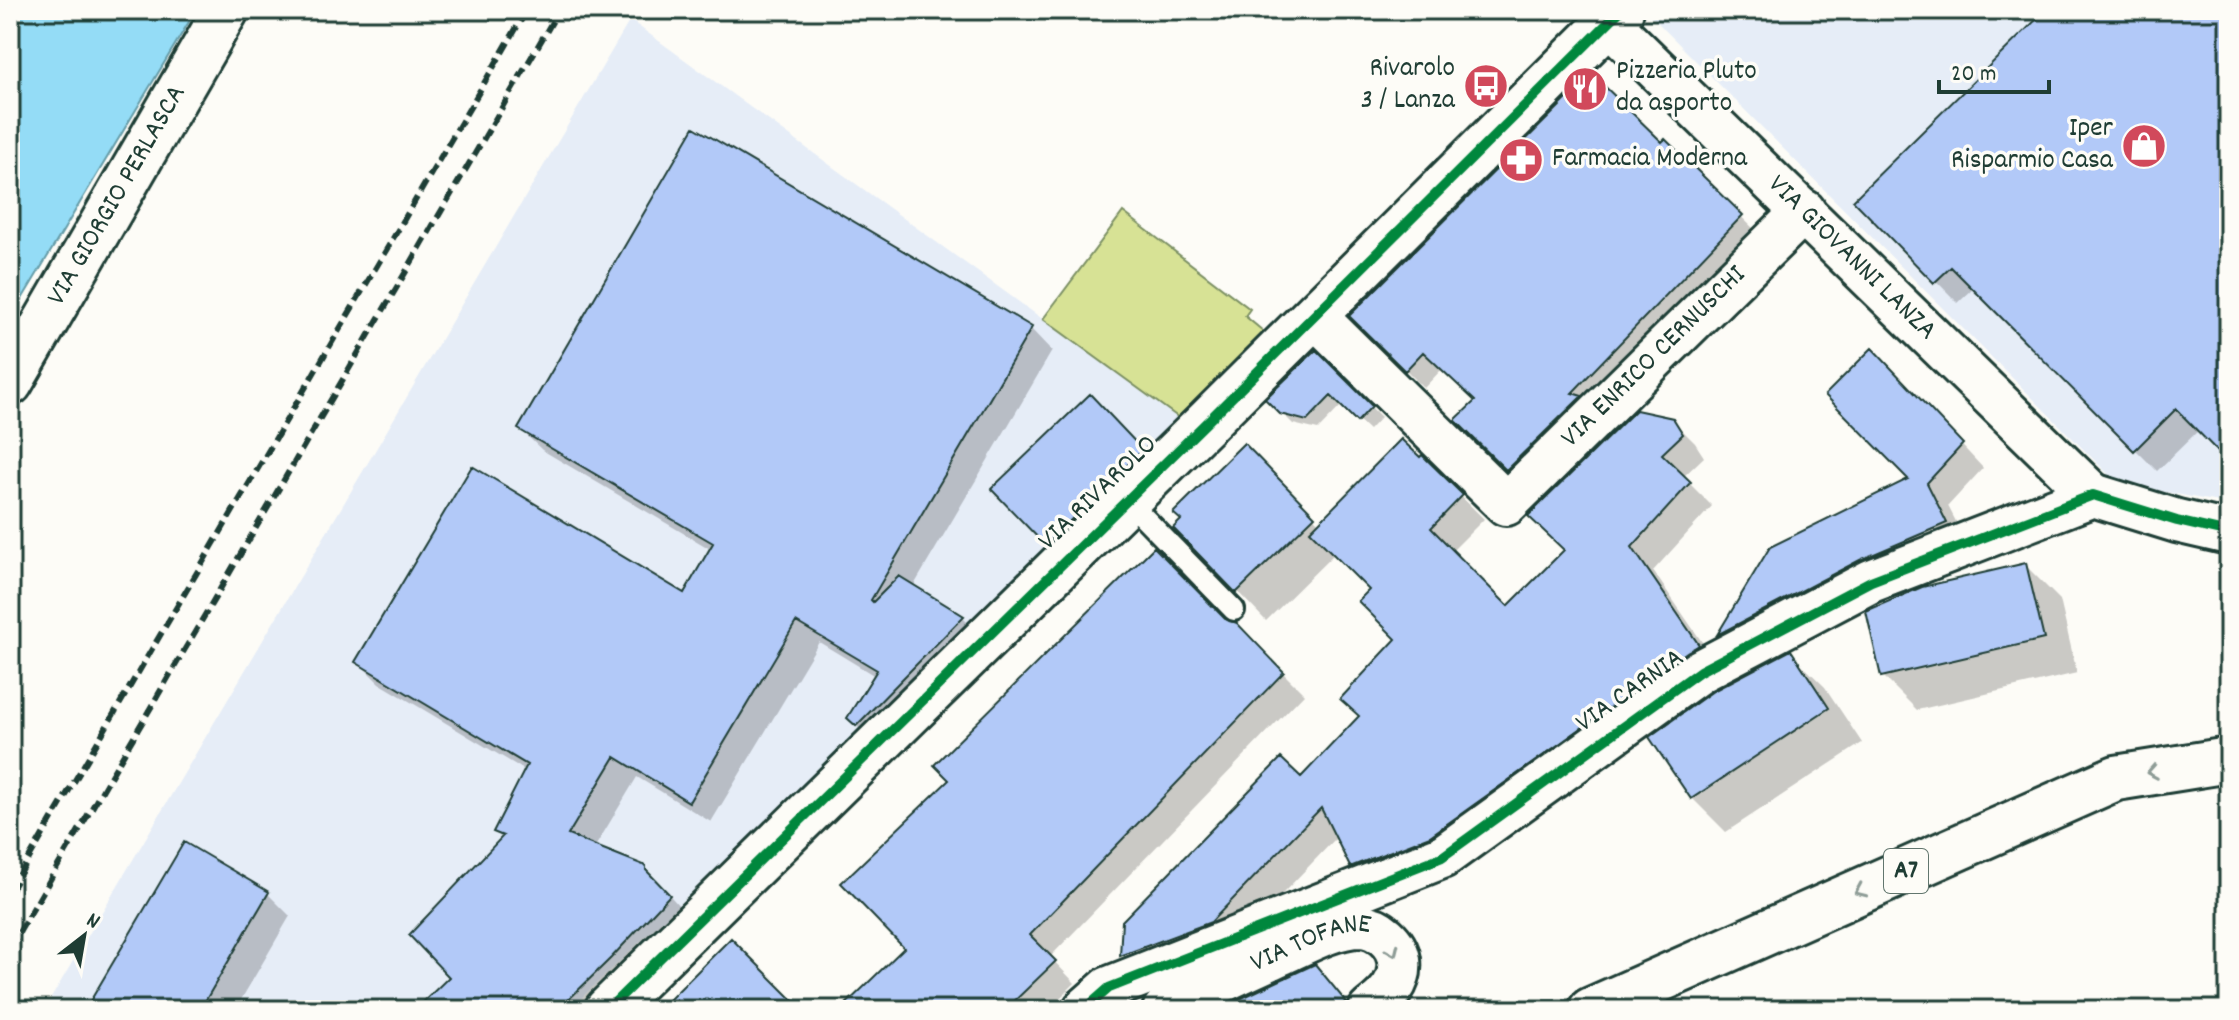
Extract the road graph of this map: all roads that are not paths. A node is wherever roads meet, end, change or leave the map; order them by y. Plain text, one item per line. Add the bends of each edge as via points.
1 (226, 10) edge
2 (1615, 16) edge
3 (1804, 211) junction
4 (1314, 315) junction
5 (10, 383) edge
6 (2093, 495) junction
7 (1127, 500) junction
8 (2229, 533) edge
9 (1234, 610) dead end
10 (2229, 760) edge
11 (1192, 1000) edge
12 (607, 1010) edge
13 (1084, 1010) edge
14 (1164, 1010) edge
15 (1370, 1010) edge
16 (1591, 1010) edge

1 - 5 main road, VIA GIORGIO PERLASCA
2 - 3 street, VIA GIOVANNI LANZA
2 - 4 main road, VIA RIVAROLO
3 - 4 street, VIA ENRICO CERNUSCHI via 1506,504
3 - 6 street, VIA GIOVANNI LANZA
4 - 7 main road, VIA RIVAROLO
6 - 8 street
6 - 13 street, VIA CARNIA via 1871,581 1700,671 1442,857 1109,988
7 - 9 lane
7 - 12 main road, VIA RIVAROLO
10 -> 16 main road, A7 via 2116,778
11 - 14 street, VIA TOFANE
11 -> 15 street, VIA TOFANE via 1307,942 1362,926 1388,939 1399,958 1390,994

